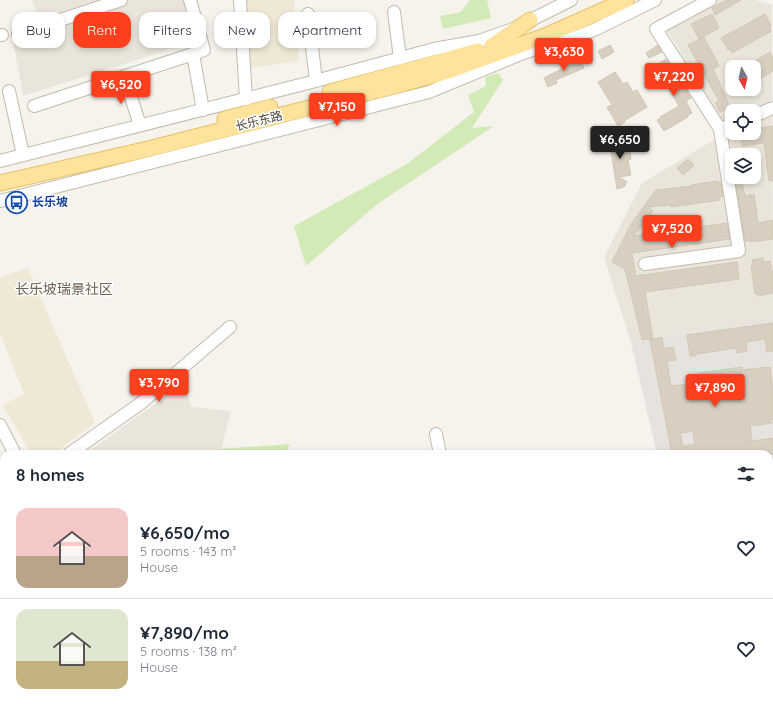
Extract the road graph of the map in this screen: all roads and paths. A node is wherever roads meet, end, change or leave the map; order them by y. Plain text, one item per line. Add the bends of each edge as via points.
1 (121, 0) edge
2 (190, 0) edge
3 (240, 0) edge
4 (571, 0) edge
5 (601, 0) edge
6 (626, 0) edge
7 (655, 0) edge
8 (710, 0) edge
9 (394, 12) dead end
10 (65, 18) edge
11 (530, 20) junction
12 (492, 46) junction
13 (312, 48) edge
14 (193, 54) junction
15 (400, 58) junction
16 (124, 76) junction
17 (316, 81) junction
18 (9, 91) dead end
19 (246, 99) junction
20 (34, 106) dead end
21 (773, 108) edge
22 (203, 110) junction
23 (761, 113) edge
24 (140, 125) junction
25 (725, 127) edge
26 (720, 129) junction
27 (23, 155) junction
28 (0, 161) edge
29 (0, 175) edge
30 (0, 183) edge
31 (0, 201) edge
32 (645, 264) dead end
33 (230, 327) dead end
34 (0, 425) edge
35 (436, 434) dead end
36 (13, 450) edge
37 (75, 450) edge
38 (439, 450) edge

1 - 10 street
2 - 14 street via 204,50
3 - 19 street
4 - 11 street
5 - 12 main road, 长乐东路
6 - 30 main road, 长乐东路 via 538,38 441,73 148,149
7 - 31 street via 596,29 523,53 429,92
8 - 26 street via 656,29
9 - 15 street
11 - 12 main road
11 - 15 street via 479,41 445,46
12 - 29 main road, 长乐东路 via 317,96
13 - 17 street
14 - 16 street
14 - 22 street
15 - 17 street
16 - 20 street
16 - 24 street
17 - 19 street
18 - 27 street
19 - 22 street
21 - 23 street
22 - 24 street
24 - 27 street
25 - 26 street
26 - 32 street via 739,251
27 - 28 street
33 - 37 street via 141,403
34 - 36 street
35 - 38 street

